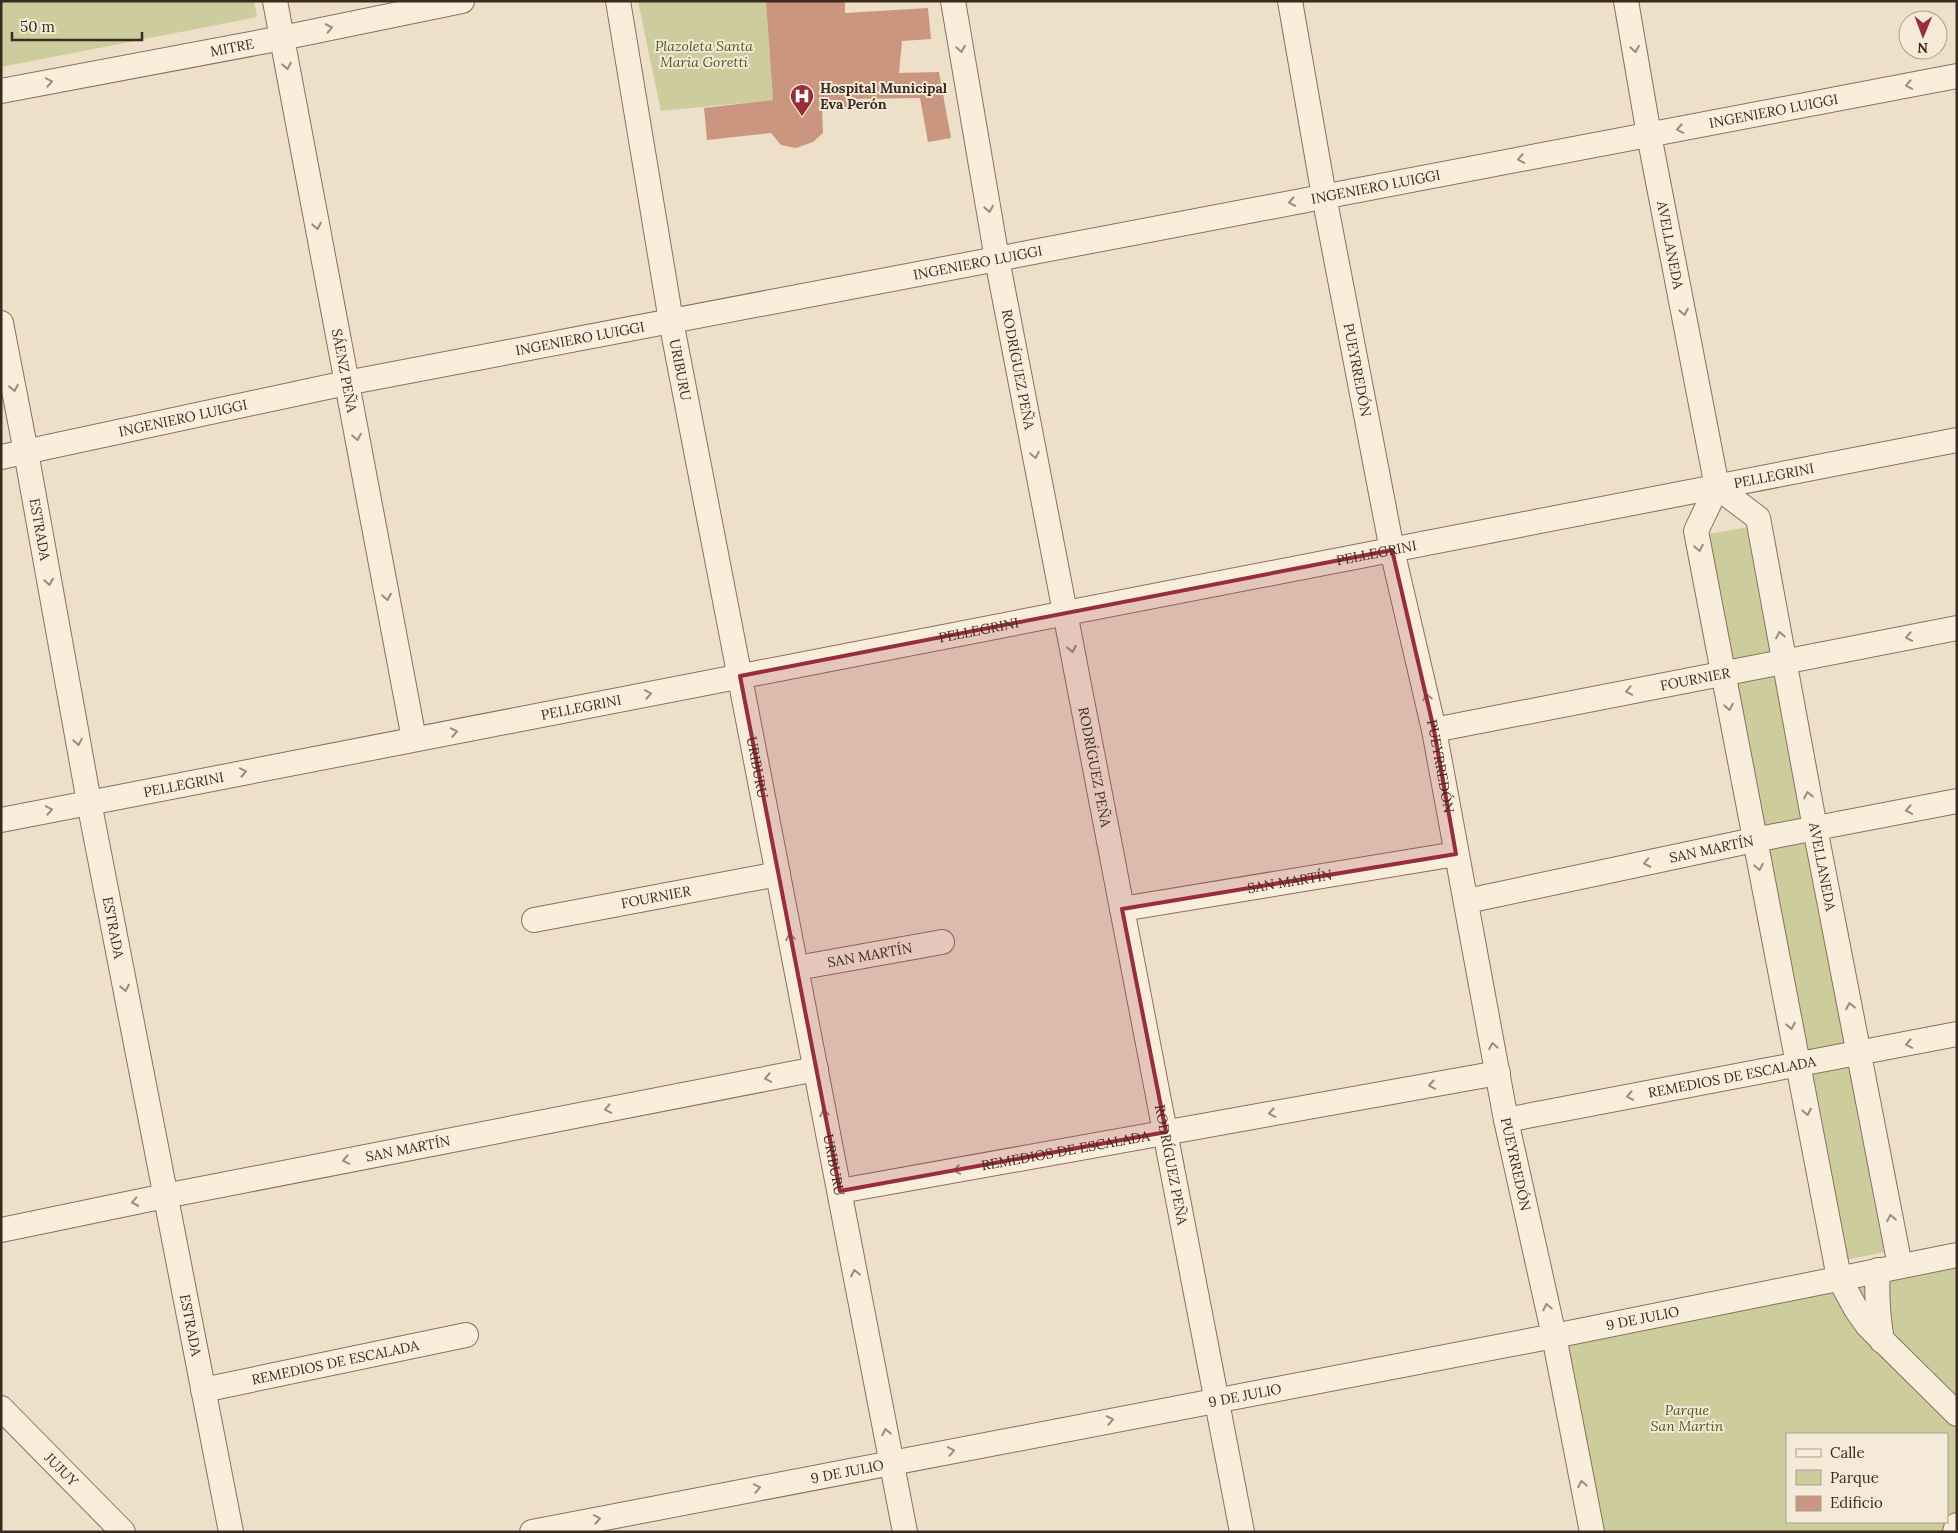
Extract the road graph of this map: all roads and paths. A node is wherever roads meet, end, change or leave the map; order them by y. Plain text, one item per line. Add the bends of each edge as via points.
1 (275, 1) edge
2 (462, 1) edge
3 (618, 1) edge
4 (953, 1) edge
5 (1290, 1) edge
6 (1626, 1) edge
7 (282, 38) junction
8 (1957, 76) edge
9 (1, 92) edge
10 (1650, 134) junction
11 (1324, 196) junction
12 (997, 259) junction
13 (671, 321) junction
14 (1, 323) edge
15 (346, 383) junction
16 (1957, 440) edge
17 (26, 452) junction
18 (1, 457) edge
19 (1717, 487) junction
20 (1392, 550) junction
21 (1065, 613) junction
22 (1957, 628) edge
23 (1785, 662) junction
24 (1722, 672) junction
25 (740, 676) junction
26 (1434, 730) junction
27 (414, 739) junction
28 (1957, 801) edge
29 (89, 802) junction
30 (1, 820) edge
31 (1815, 828) junction
32 (1754, 840) junction
33 (1456, 854) junction
34 (778, 874) junction
35 (1467, 901) junction
36 (1122, 909) junction
37 (534, 920) dead end
38 (942, 942) dead end
39 (796, 968) junction
40 (1957, 1034) edge
41 (1859, 1054) junction
42 (1798, 1064) junction
43 (816, 1069) junction
44 (1498, 1073) junction
45 (1506, 1120) junction
46 (1166, 1132) junction
47 (840, 1191) junction
48 (166, 1196) junction
49 (1, 1230) edge
50 (1957, 1255) edge
51 (1889, 1268) junction
52 (1839, 1278) junction
53 (466, 1335) dead end
54 (1554, 1336) junction
55 (1882, 1341) junction
56 (203, 1390) junction
57 (1217, 1399) junction
58 (1957, 1414) edge
59 (5, 1419) edge
60 (892, 1462) junction
61 (1957, 1525) edge
62 (568, 1528) edge
63 (123, 1532) edge
64 (231, 1532) edge
65 (532, 1532) edge
66 (905, 1532) edge
67 (1242, 1532) edge
68 (1592, 1532) edge
69 (1955, 1532) edge

1 - 7 street, SÁENZ PEÑA
7 -> 2 street, MITRE
3 - 13 street, URIBURU
4 -> 12 street, RODRÍGUEZ PEÑA
5 - 11 street, PUEYRREDÓN
6 -> 10 street, AVELLANEDA
9 -> 7 street, MITRE
7 -> 15 street, SÁENZ PEÑA
8 -> 10 street, INGENIERO LUIGGI
10 -> 11 street, INGENIERO LUIGGI
10 -> 19 street, AVELLANEDA
11 -> 12 street, INGENIERO LUIGGI
11 - 20 street, PUEYRREDÓN
12 - 13 street, INGENIERO LUIGGI
12 -> 21 street, RODRÍGUEZ PEÑA
13 - 15 street, INGENIERO LUIGGI
13 - 25 street, URIBURU
14 -> 17 street, ESTRADA
15 - 17 street, INGENIERO LUIGGI
15 -> 27 street, SÁENZ PEÑA
16 - 19 street, PELLEGRINI
17 - 18 street, INGENIERO LUIGGI
17 -> 29 street, ESTRADA
19 - 20 street, PELLEGRINI
23 -> 19 street, AVELLANEDA via 1758,518
19 -> 24 street via 1696,531
20 - 21 street, PELLEGRINI
26 -> 20 street, PUEYRREDÓN
21 - 25 street, PELLEGRINI
21 -> 36 street, RODRÍGUEZ PEÑA
22 -> 23 street, FOURNIER
23 - 24 street, FOURNIER
31 -> 23 street, AVELLANEDA
24 -> 26 street, FOURNIER
24 -> 32 street
27 -> 25 street, PELLEGRINI
25 - 34 street, URIBURU
26 - 33 street, PUEYRREDÓN
29 -> 27 street, PELLEGRINI
28 -> 31 street, SAN MARTÍN
30 -> 29 street, PELLEGRINI
29 -> 48 street, ESTRADA
31 - 32 street, SAN MARTÍN
41 -> 31 street, AVELLANEDA
32 -> 35 street, SAN MARTÍN
32 -> 42 street
33 - 35 street, PUEYRREDÓN
33 - 36 street, SAN MARTÍN
34 - 37 street, FOURNIER
39 -> 34 street, URIBURU
44 -> 35 street, PUEYRREDÓN
36 - 46 street, RODRÍGUEZ PEÑA
38 - 39 street, SAN MARTÍN
39 - 43 street, URIBURU
40 -> 41 street, REMEDIOS DE ESCALADA
41 - 42 street, REMEDIOS DE ESCALADA
51 -> 41 street, AVELLANEDA
42 -> 45 street, REMEDIOS DE ESCALADA
42 -> 52 street
47 -> 43 street, URIBURU
43 -> 48 street, SAN MARTÍN
44 - 45 street, PUEYRREDÓN
44 -> 46 street, REMEDIOS DE ESCALADA
54 -> 45 street, PUEYRREDÓN
46 -> 47 street, REMEDIOS DE ESCALADA
46 - 57 street, RODRÍGUEZ PEÑA
60 -> 47 street, URIBURU
48 -> 49 street, SAN MARTÍN
48 - 56 street, ESTRADA
50 - 51 street, 9 DE JULIO
51 - 52 street, 9 DE JULIO
51 - 55 street, AVELLANEDA via 1877,1287
52 - 54 street, 9 DE JULIO
52 - 55 street via 1856,1309
53 - 56 street, REMEDIOS DE ESCALADA
54 - 57 street, 9 DE JULIO
68 -> 54 street, PUEYRREDÓN
55 - 58 street
56 - 64 street, ESTRADA
60 -> 57 street, 9 DE JULIO
57 - 67 street, RODRÍGUEZ PEÑA
59 - 63 street, JUJUY
62 -> 60 street, 9 DE JULIO
60 - 66 street, URIBURU
61 - 69 street
62 - 65 street, 9 DE JULIO

